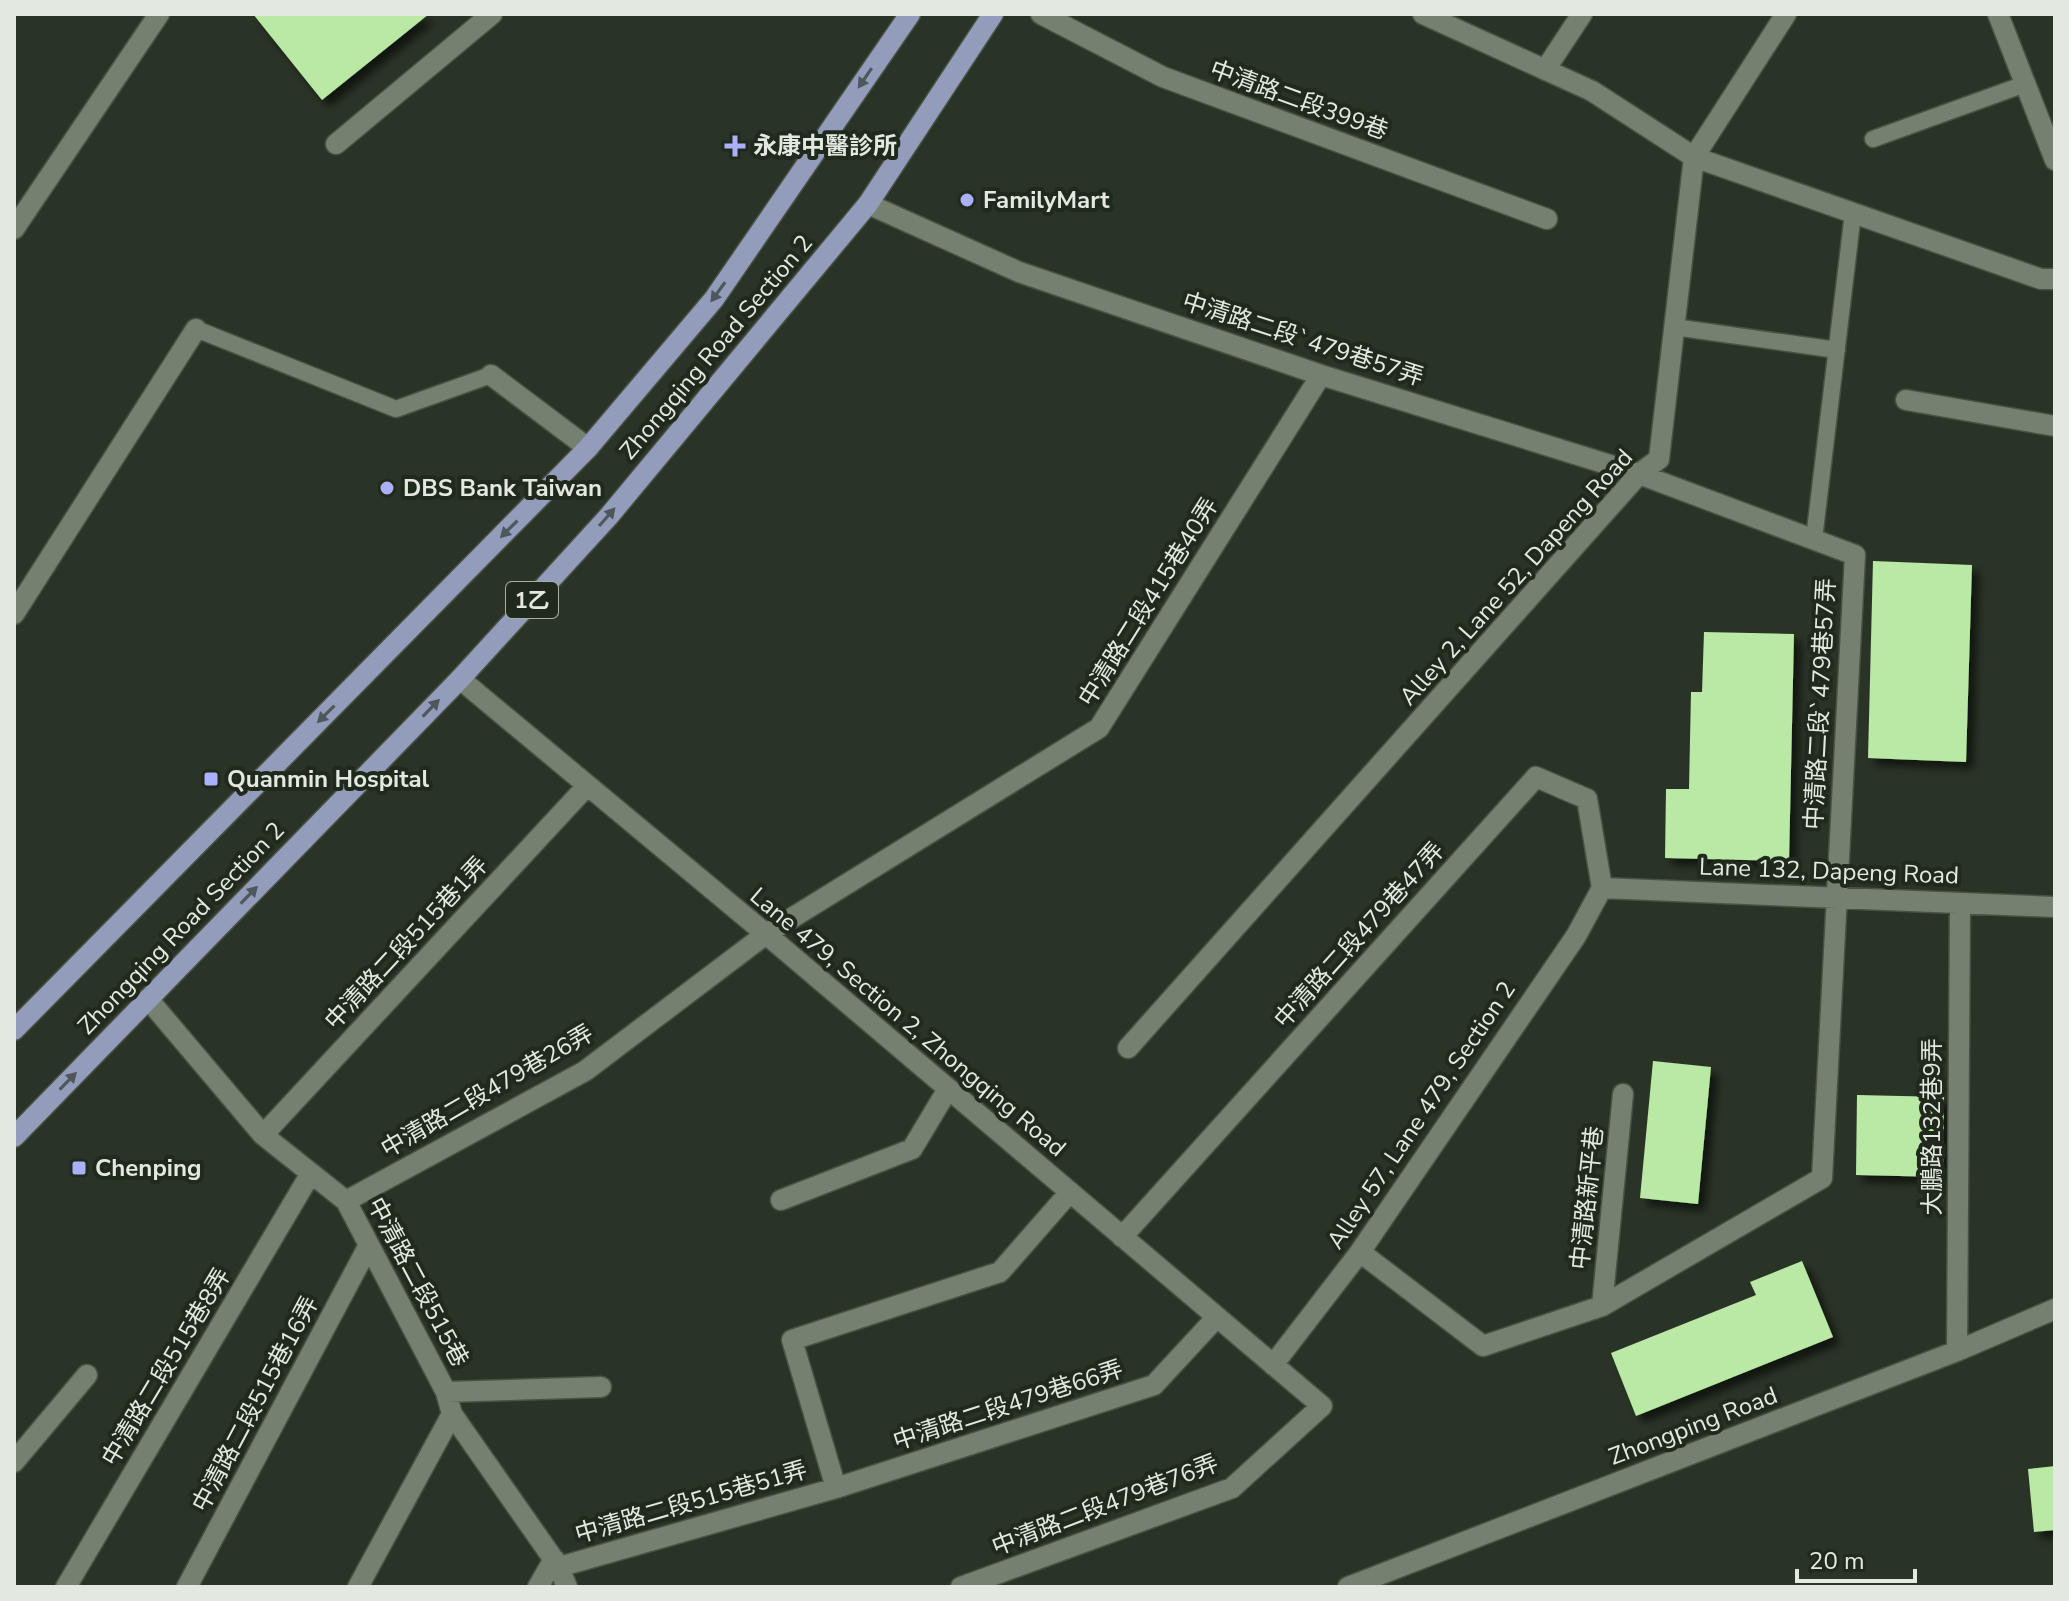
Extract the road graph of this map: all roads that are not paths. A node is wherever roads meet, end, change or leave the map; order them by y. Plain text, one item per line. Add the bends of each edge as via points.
1 (159, 14) edge
2 (492, 14) edge
3 (910, 14) edge
4 (993, 14) edge
5 (1041, 14) edge
6 (1582, 14) edge
7 (1786, 14) edge
8 (1998, 14) edge
9 (1435, 17) edge
10 (1545, 70) junction
11 (2025, 84) junction
12 (1873, 139) dead end
13 (336, 144) dead end
14 (1694, 157) junction
15 (2055, 160) edge
16 (868, 204) junction
17 (1853, 213) junction
18 (1547, 219) dead end
19 (14, 229) edge
20 (2055, 279) edge
21 (1674, 327) junction
22 (196, 329) joint
23 (1837, 350) junction
24 (491, 375) joint
25 (1321, 375) junction
26 (1906, 400) dead end
27 (2055, 426) edge
28 (588, 448) junction
29 (1639, 474) junction
30 (1814, 539) junction
31 (14, 614) edge
32 (460, 679) junction
33 (587, 786) junction
34 (1602, 888) junction
35 (1835, 898) junction
36 (1960, 903) junction
37 (2055, 907) edge
38 (766, 934) junction
39 (148, 999) junction
40 (14, 1030) edge
41 (1128, 1048) dead end
42 (948, 1089) junction
43 (1623, 1094) dead end
44 (263, 1135) junction
45 (14, 1137) edge
46 (311, 1173) junction
47 (1070, 1192) junction
48 (781, 1200) dead end
49 (346, 1201) junction
50 (1122, 1237) junction
51 (369, 1245) junction
52 (1360, 1252) junction
53 (1602, 1306) junction
54 (2055, 1309) edge
55 (1217, 1317) junction
56 (1957, 1351) junction
57 (1273, 1365) junction
58 (87, 1375) dead end
59 (601, 1387) dead end
60 (446, 1392) junction
61 (1322, 1406) joint
62 (452, 1414) junction
63 (14, 1462) edge
64 (836, 1488) junction
65 (556, 1563) junction
66 (967, 1585) edge
67 (66, 1587) edge
68 (187, 1587) edge
69 (358, 1587) edge
70 (538, 1587) edge
71 (567, 1587) edge
72 (1348, 1587) edge

1 - 19 street
2 - 13 street
3 -> 28 main road, Zhongqing Road Section 2 / 1乙 via 714,299
4 - 16 main road, Zhongqing Road Section 2 / 1乙
5 - 18 street, 中清路二段399巷 via 1163,77
6 - 10 street
7 - 14 street, Alley 2, Lane 52, Dapeng Road
8 - 11 street
9 - 10 street
10 - 14 street via 1592,91
11 - 12 lane
11 - 15 street
14 - 17 street
14 - 21 street, Alley 2, Lane 52, Dapeng Road
16 - 25 street, 中清路二段ˋ479巷57弄 via 1019,272
32 -> 16 main road, Zhongqing Road Section 2 / 1乙 via 609,516
17 - 20 street via 2041,279
17 - 23 lane
21 - 23 lane
21 - 29 street, Alley 2, Lane 52, Dapeng Road via 1659,459
22 - 24 lane via 396,409
22 - 31 street
23 - 30 lane
24 - 28 street
25 - 29 street, 中清路二段ˋ479巷57弄
25 - 38 street, 中清路二段415巷40弄 via 1099,728
26 - 27 street
28 -> 40 main road, Zhongqing Road Section 2 / 1乙
29 - 30 street, 中清路二段ˋ479巷57弄
29 - 41 street, Alley 2, Lane 52, Dapeng Road
30 - 35 street, 中清路二段ˋ479巷57弄 via 1855,555
32 - 33 street, Lane 479, Section 2, Zhongqing Road
39 -> 32 main road, Zhongqing Road Section 2 / 1乙
33 - 38 street, Lane 479, Section 2, Zhongqing Road
33 - 44 street, 中清路二段515巷1弄
34 - 35 street, Lane 132, Dapeng Road
34 - 50 street, 中清路二段479巷47弄 via 1587,799 1536,777
34 - 52 street, Alley 57, Lane 479, Section 2 via 1576,936
35 - 36 street, Lane 132, Dapeng Road
35 - 53 street, 中清路二段ˋ479巷57弄 via 1822,1178
36 - 37 street, Lane 132, Dapeng Road
36 - 56 street, 大鵬路132巷9弄
38 - 42 street, Lane 479, Section 2, Zhongqing Road
38 - 49 street, 中清路二段479巷26弄 via 585,1071
39 - 44 street, 中清路二段515巷
45 -> 39 main road, Zhongqing Road Section 2 / 1乙
42 - 47 street, Lane 479, Section 2, Zhongqing Road
42 - 48 street via 912,1149
43 - 53 street, 中清路新平巷
44 - 46 street, 中清路二段515巷
46 - 49 street, 中清路二段515巷
46 - 67 street, 中清路二段515巷8弄
47 - 50 street, Lane 479, Section 2, Zhongqing Road
47 - 64 street via 1000,1272 792,1340
49 - 51 street, 中清路二段515巷
50 - 55 street, Lane 479, Section 2, Zhongqing Road
51 - 60 street, 中清路二段515巷
51 - 68 street, 中清路二段515巷16弄
52 - 53 street, 中清路二段ˋ479巷57弄 via 1483,1346
52 - 57 street, Alley 57, Lane 479, Section 2
54 - 56 street, Zhongping Road
55 - 57 street, Lane 479, Section 2, Zhongqing Road
55 - 64 street, 中清路二段479巷66弄 via 1154,1385
56 - 72 street, Zhongping Road
57 - 61 street, Lane 479, Section 2, Zhongqing Road
58 - 63 street
59 - 60 street
60 - 62 street, 中清路二段515巷
61 - 66 street, 中清路二段479巷76弄 via 1232,1488
62 - 65 street, 中清路二段515巷
62 - 69 street
64 - 65 street, 中清路二段515巷51弄
65 - 70 street
65 - 71 street, 中清路二段515巷

